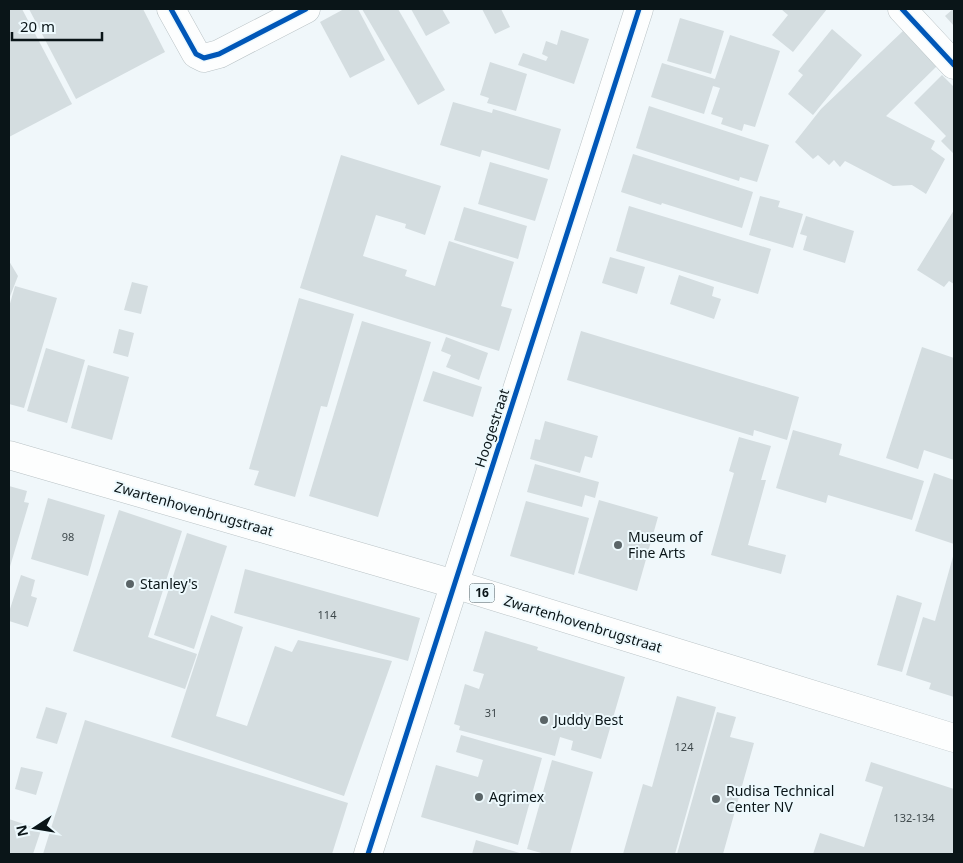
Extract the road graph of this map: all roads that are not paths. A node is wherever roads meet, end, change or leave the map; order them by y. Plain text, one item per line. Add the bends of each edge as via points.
1 (172, 9) edge
2 (306, 9) edge
3 (639, 9) edge
4 (902, 9) edge
5 (954, 65) edge
6 (9, 454) edge
7 (454, 584) junction
8 (954, 738) edge
9 (368, 854) edge

1 - 2 street via 196,54 204,58 219,54
3 - 7 street, Hoogestraat
4 - 5 street
6 - 7 street, Zwartenhovenbrugstraat / 16
7 - 8 street, Zwartenhovenbrugstraat / 16
7 - 9 street, Hoogestraat

